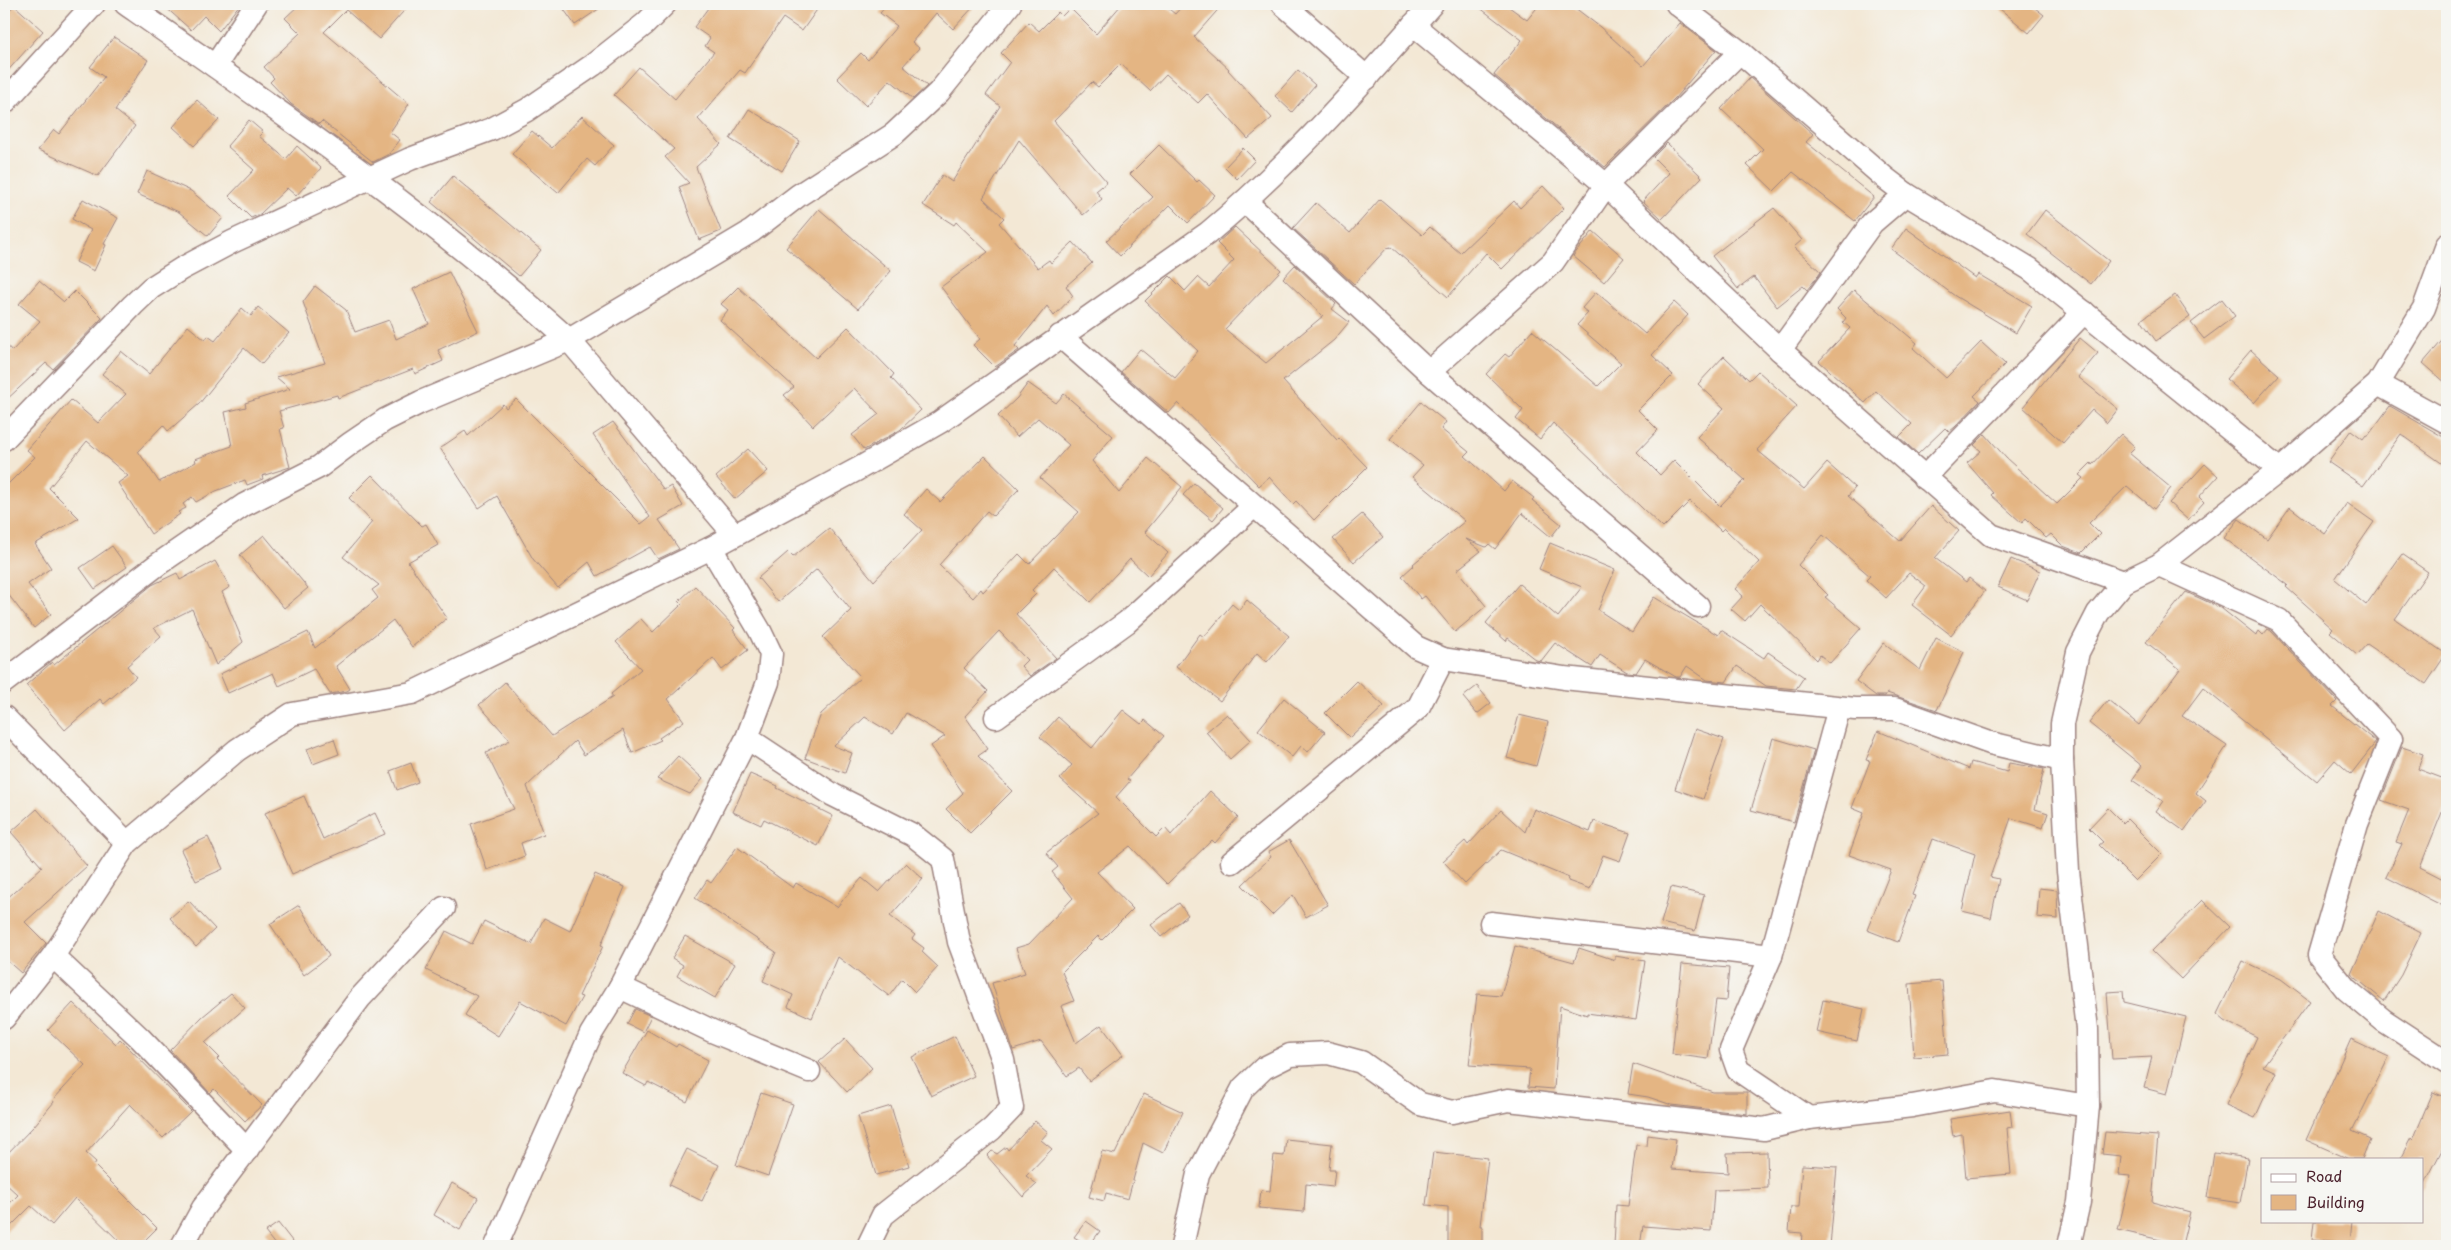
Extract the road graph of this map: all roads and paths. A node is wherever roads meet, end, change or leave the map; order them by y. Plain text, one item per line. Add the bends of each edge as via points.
1 (94, 4) edge
2 (126, 4) edge
3 (256, 4) edge
4 (665, 4) edge
5 (1010, 4) edge
6 (1283, 4) edge
7 (1432, 4) edge
8 (1677, 4) edge
9 (1413, 25) junction
10 (1740, 52) junction
11 (215, 66) junction
12 (1367, 78) junction
13 (4, 103) edge
14 (372, 178) junction
15 (1606, 185) junction
16 (1906, 194) junction
17 (1246, 201) junction
18 (2447, 244) edge
19 (2084, 312) junction
20 (1060, 336) junction
21 (569, 340) junction
22 (1780, 350) junction
23 (1429, 372) junction
24 (2378, 384) junction
25 (2447, 422) edge
26 (4, 438) edge
27 (2280, 470) junction
28 (1924, 478) junction
29 (1254, 506) junction
30 (734, 534) junction
31 (711, 548) junction
32 (2159, 566) junction
33 (2124, 582) junction
34 (1698, 606) dead end
35 (1443, 659) junction
36 (4, 682) edge
37 (1839, 708) junction
38 (996, 716) dead end
39 (4, 717) edge
40 (747, 738) junction
41 (2062, 760) junction
42 (127, 843) junction
43 (1232, 862) dead end
44 (444, 908) dead end
45 (1491, 923) dead end
46 (53, 956) junction
47 (1771, 956) junction
48 (620, 987) junction
49 (4, 1018) edge
50 (2447, 1062) edge
51 (809, 1071) dead end
52 (2088, 1106) junction
53 (1809, 1118) junction
54 (247, 1150) junction
55 (182, 1246) edge
56 (496, 1246) edge
57 (868, 1246) edge
58 (1182, 1246) edge
59 (2069, 1246) edge

1 - 13 street
2 - 11 street
3 - 11 street
4 - 14 street via 593,65 528,110 492,129 410,159
5 - 21 street via 939,92 894,134 798,195 752,231
6 - 12 street
7 - 9 street
8 - 10 street
9 - 12 street
9 - 15 street
10 - 15 street
10 - 16 street
11 - 14 street
12 - 17 street
14 - 21 street
14 - 26 street via 232,242 151,288
15 - 22 street
15 - 23 street via 1553,262
16 - 19 street via 2030,268
16 - 22 street via 1872,223
17 - 20 street via 1208,233
17 - 23 street
18 - 24 street via 2424,308
19 - 27 street
19 - 28 street
20 - 29 street
20 - 30 street via 940,422
21 - 30 street
21 - 36 street via 385,420 319,467 244,505 157,565
22 - 28 street
23 - 34 street
24 - 25 street
24 - 27 street
27 - 32 street
28 - 33 street via 1991,535
29 - 35 street via 1416,647
29 - 38 street via 1127,622
30 - 31 street
31 - 40 street via 771,654 768,682
31 - 42 street via 412,693 292,714 237,750
32 - 33 street
32 - 50 street via 2279,620 2391,739 2357,824 2320,955 2346,989 2382,1020
33 - 41 street via 2098,613 2078,652 2062,724
35 - 37 street via 1564,678
35 - 43 street via 1418,708
37 - 41 street via 1896,709 1990,743
37 - 47 street
39 - 42 street
40 - 48 street
40 - 57 street via 833,795 913,835 943,859 959,942 1003,1060 1012,1108 992,1129 883,1215
41 - 52 street via 2068,871 2087,1029
42 - 46 street
44 - 54 street via 360,998
45 - 47 street
46 - 49 street
46 - 54 street via 140,1038
47 - 53 street via 1730,1050 1738,1070
48 - 51 street via 712,1031
48 - 56 street via 591,1034
52 - 53 street via 1995,1091 1912,1106
52 - 59 street via 2079,1202
53 - 58 street via 1764,1129 1508,1100 1452,1112 1420,1104 1361,1062 1328,1052 1290,1056 1264,1068 1243,1088 1198,1174
54 - 55 street via 203,1208

